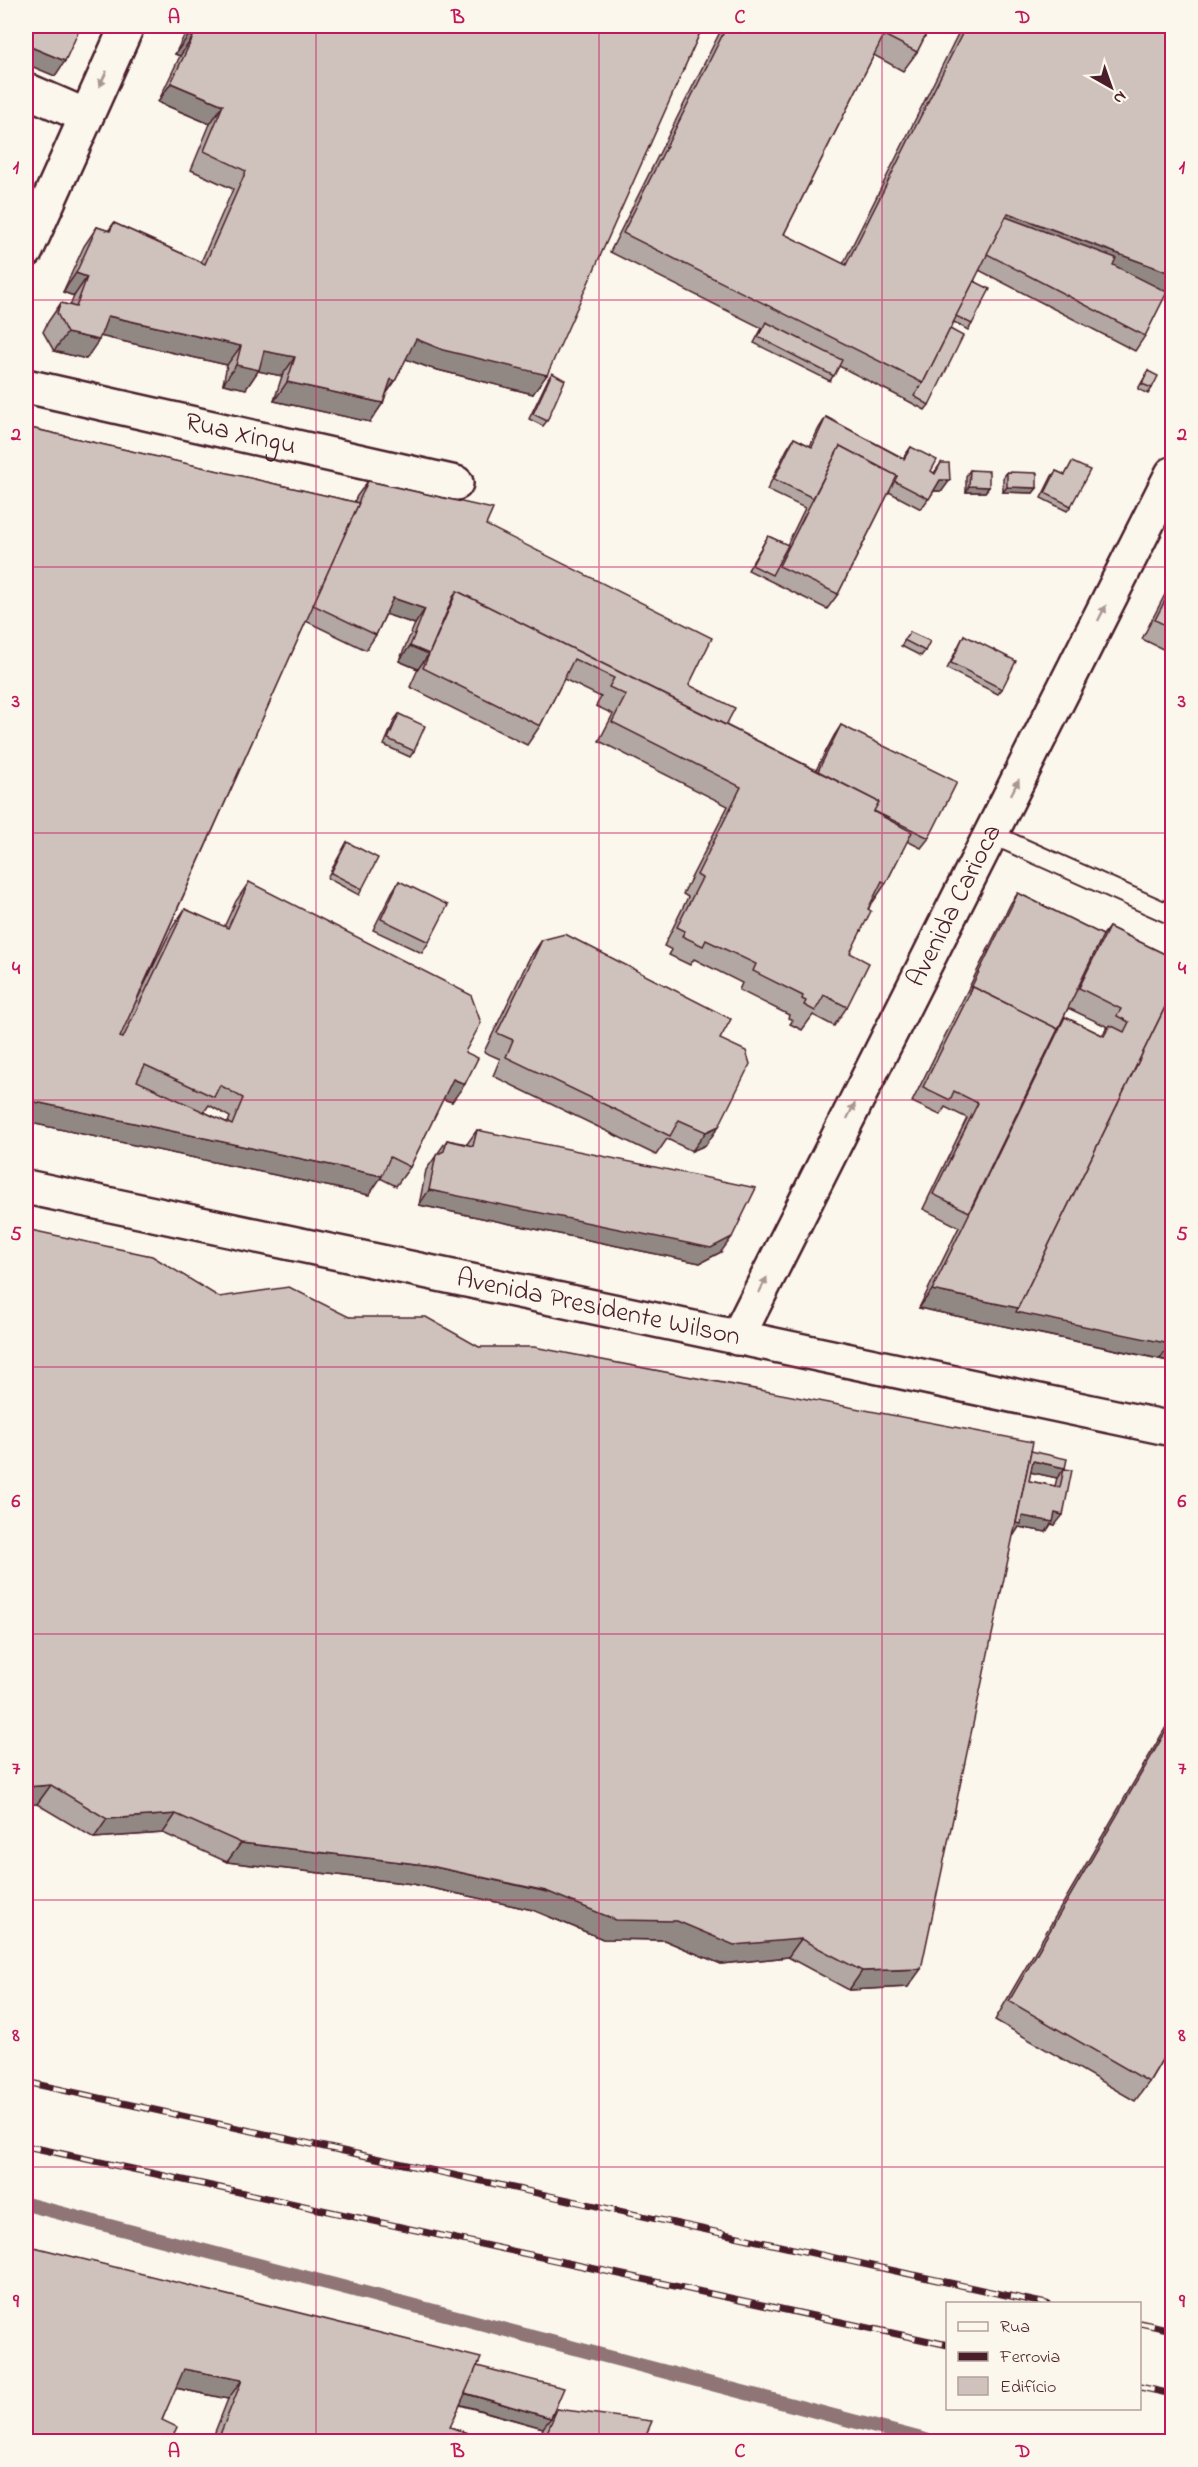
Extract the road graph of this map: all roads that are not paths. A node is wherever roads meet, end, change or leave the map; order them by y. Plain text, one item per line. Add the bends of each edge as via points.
1 (128, 26) edge
2 (26, 90) edge
3 (86, 116) junction
4 (26, 251) edge
5 (26, 386) edge
6 (1173, 474) edge
7 (456, 483) dead end
8 (991, 834) junction
9 (1173, 915) edge
10 (26, 1187) edge
11 (737, 1338) junction
12 (1173, 1430) edge

1 -> 3 street
2 - 3 street
3 - 4 street
5 - 7 street, Rua Xingu
8 -> 6 street, Avenida Carioca
8 - 9 lane
11 -> 8 street, Avenida Carioca
10 - 11 street, Avenida Presidente Wilson
11 - 12 street, Avenida Presidente Wilson

